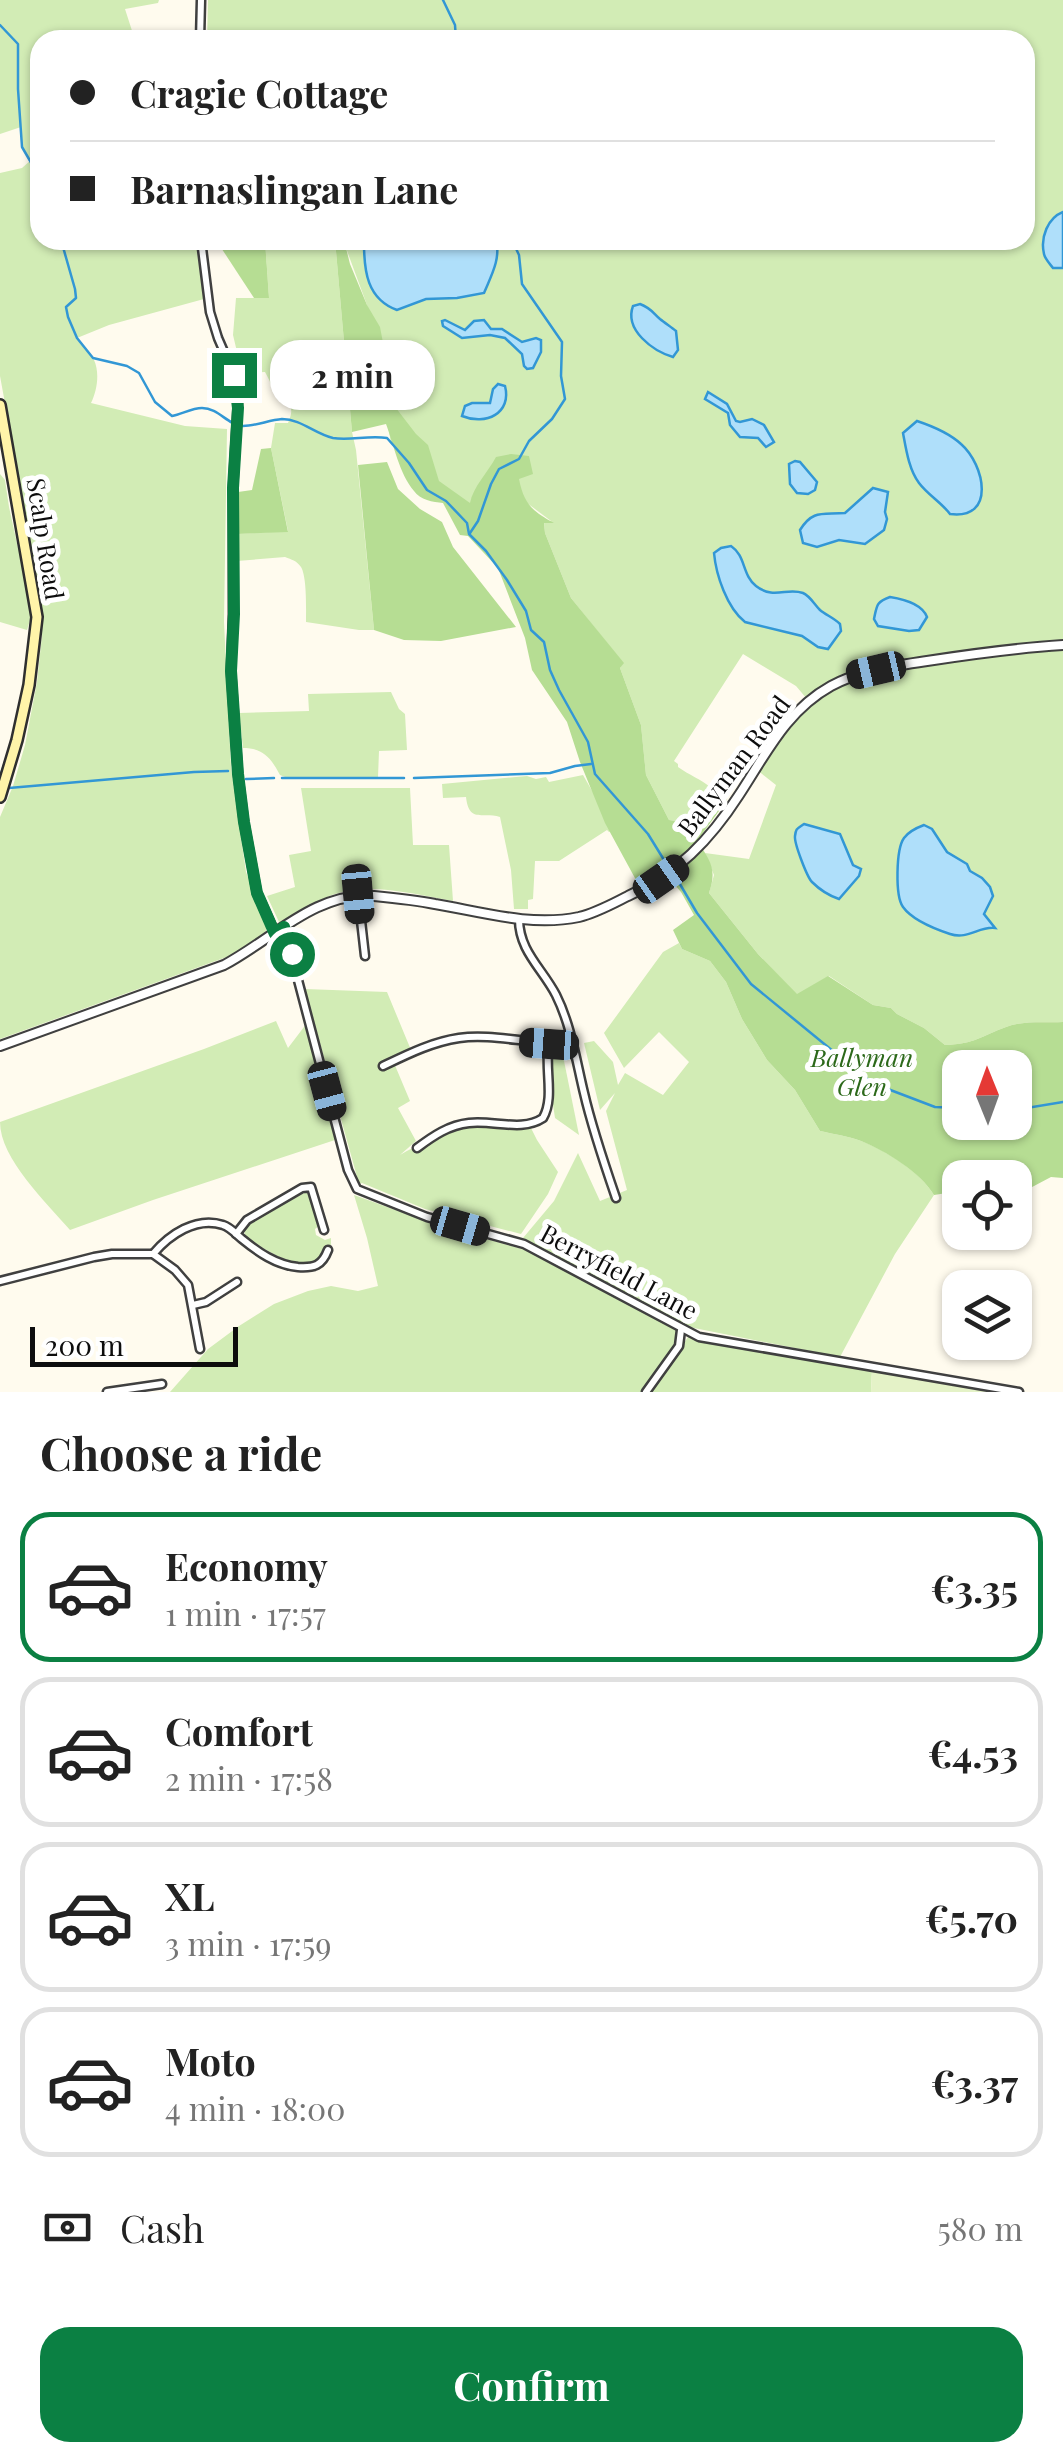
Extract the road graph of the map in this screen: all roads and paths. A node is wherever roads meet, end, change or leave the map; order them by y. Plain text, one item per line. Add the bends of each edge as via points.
1 (202, 0) edge
2 (200, 30) edge
3 (203, 250) edge
4 (0, 404) edge
5 (1063, 646) edge
6 (0, 797) edge
7 (358, 894) junction
8 (520, 918) junction
9 (284, 927) junction
10 (275, 934) junction
11 (365, 956) dead end
12 (572, 1042) junction
13 (549, 1044) junction
14 (0, 1046) edge
15 (384, 1066) dead end
16 (417, 1148) dead end
17 (616, 1198) dead end
18 (324, 1230) dead end
19 (236, 1234) junction
20 (328, 1250) dead end
21 (154, 1254) junction
22 (0, 1281) edge
23 (237, 1282) dead end
24 (193, 1306) junction
25 (682, 1328) junction
26 (200, 1349) dead end
27 (162, 1384) dead end
28 (107, 1392) edge
29 (646, 1392) edge
30 (1019, 1392) edge

1 - 2 street
3 - 10 street via 210,312 238,401 231,671 238,774 257,893
4 - 6 main road, Scalp Road via 37,618 18,740
5 - 8 street, Ballyman Road via 896,666 831,686 788,720 720,823 682,864 588,914
7 - 8 street, Ballyman Road
7 - 9 street, Ballyman Road
7 - 11 street
8 - 12 street via 521,940 556,994
9 - 10 street, Ballyman Road
9 - 25 street, Berryfield Lane via 357,1188 524,1244
10 - 14 street, Ballyman Road via 224,965
12 - 13 street
12 - 17 street
13 - 15 street via 462,1038
13 - 16 street via 544,1118 529,1125 456,1126
18 - 19 street via 310,1186 247,1220
19 - 20 street via 285,1265 313,1268
19 - 21 street via 226,1225 192,1226
21 - 22 street via 94,1256
21 - 24 street via 188,1285
23 - 24 street
24 - 26 street
25 - 29 street via 679,1346
25 - 30 street, Berryfield Lane via 755,1348
27 - 28 street

